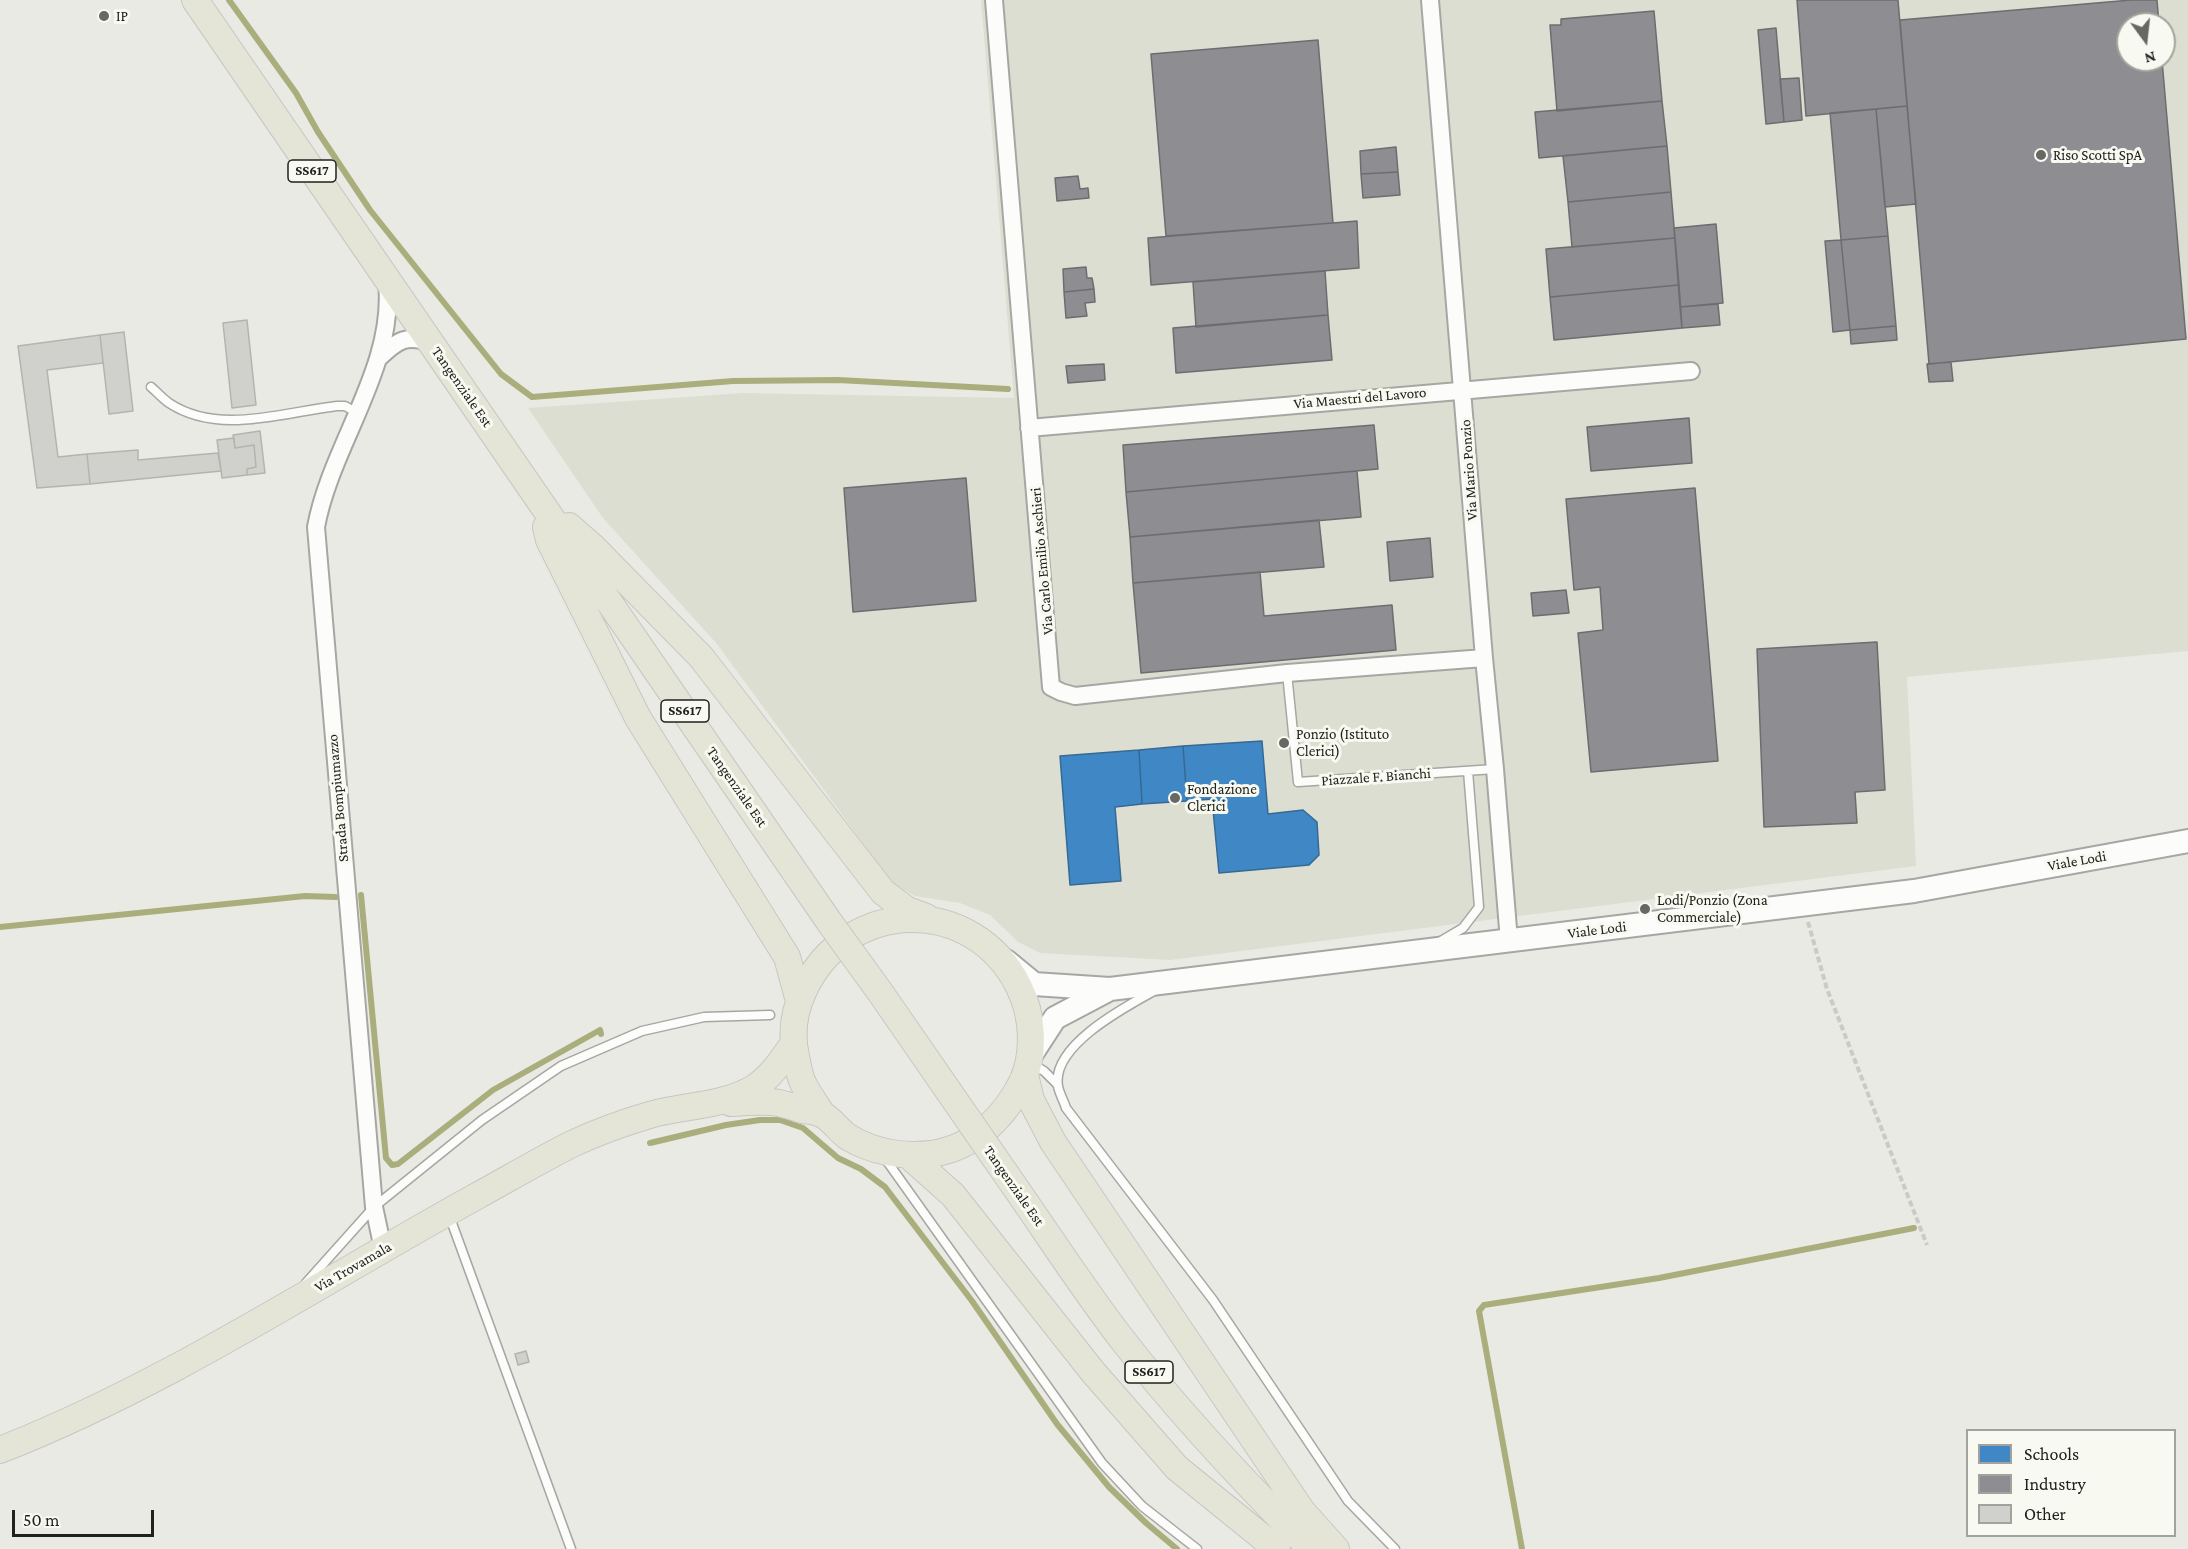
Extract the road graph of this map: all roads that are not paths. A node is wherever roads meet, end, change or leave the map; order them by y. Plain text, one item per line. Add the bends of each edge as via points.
1 (195, 0) edge
2 (994, 0) edge
3 (1430, 0) edge
4 (387, 280) junction
5 (431, 342) junction
6 (380, 357) junction
7 (1691, 371) dead end
8 (151, 387) dead end
9 (1463, 389) junction
10 (357, 412) junction
11 (1029, 428) junction
12 (539, 500) junction
13 (1484, 658) junction
14 (1287, 673) junction
15 (1496, 769) junction
16 (1468, 771) junction
17 (2188, 841) edge
18 (932, 920) junction
19 (1509, 941) junction
20 (992, 948) junction
21 (1424, 951) junction
22 (1171, 982) junction
23 (1110, 989) junction
24 (799, 1000) junction
25 (770, 1015) dead end
26 (793, 1044) junction
27 (1028, 1064) junction
28 (1058, 1084) junction
29 (713, 1103) junction
30 (822, 1114) junction
31 (880, 1151) junction
32 (908, 1155) junction
33 (374, 1207) junction
34 (448, 1212) junction
35 (383, 1249) junction
36 (284, 1308) junction
37 (0, 1450) edge
38 (571, 1549) edge
39 (1197, 1549) edge
40 (1277, 1549) edge
41 (1311, 1549) edge
42 (1336, 1549) edge
43 (1395, 1549) edge

1 - 4 main road, Tangenziale Est / SS617
2 - 11 street, Via Carlo Emilio Aschieri
3 - 9 street, Via Mario Ponzio
4 - 5 main road, Tangenziale Est / SS617
4 - 6 street, Strada Bompiumazzo via 389,299
5 - 6 street via 408,338 395,343
5 - 12 main road, Tangenziale Est / SS617
6 - 10 street, Strada Bompiumazzo
7 - 9 street, Via Maestri del Lavoro
8 - 10 lane via 185,411 224,420 337,406
9 - 11 street, Via Maestri del Lavoro
9 - 13 street, Via Mario Ponzio
10 - 33 street, Strada Bompiumazzo via 326,488 316,543
11 - 14 street, Via Carlo Emilio Aschieri via 1051,687 1075,696
12 - 18 main road via 593,547 701,657 884,892 907,910
12 - 24 main road via 549,540 638,718 787,957
12 - 41 main road, Tangenziale Est / SS617, bridge via 1121,1338 1191,1422
13 - 14 street, Via Carlo Emilio Aschieri
13 - 15 street, Via Mario Ponzio
14 - 16 lane, Piazzale F. Bianchi via 1298,782
15 - 16 lane, Piazzale F. Bianchi
15 - 19 street, Via Mario Ponzio
16 - 21 lane via 1479,907 1463,928
17 - 19 street, Viale Lodi via 1914,891
18 - 20 main road via 964,930
18 - 24 main road via 876,924 850,936 828,953
19 - 21 street, Viale Lodi
20 - 23 street, Viale Lodi via 1034,984
20 - 27 main road via 1011,971 1025,998 1031,1028
21 - 22 street, Viale Lodi
22 - 23 street, Viale Lodi
22 - 28 lane via 1077,1042 1061,1063
23 - 27 street, Viale Lodi via 1055,1018
24 - 26 main road
25 - 33 lane via 704,1017 642,1031 561,1066 482,1120
26 - 29 main road, Via Trovamala via 775,1070 754,1087
26 - 30 main road via 802,1082
27 - 28 lane via 1044,1071
27 - 32 main road via 1014,1097 999,1118 980,1134 933,1154
27 - 42 main road via 1031,1100 1059,1152 1302,1511
28 - 43 lane via 1066,1108 1214,1300 1348,1501
29 - 30 main road, Via Trovamala via 772,1102
29 - 34 main road, Via Trovamala via 654,1114 573,1143
30 - 31 main road via 848,1137
31 - 32 main road
31 - 39 lane via 1102,1463 1142,1506
32 - 40 main road via 953,1195 1093,1372 1176,1468
33 - 35 street, Strada Bompiumazzo
33 - 36 lane
34 - 35 main road, Via Trovamala
34 - 38 lane
35 - 36 main road, Via Trovamala
36 - 37 main road, Via Trovamala via 132,1390

